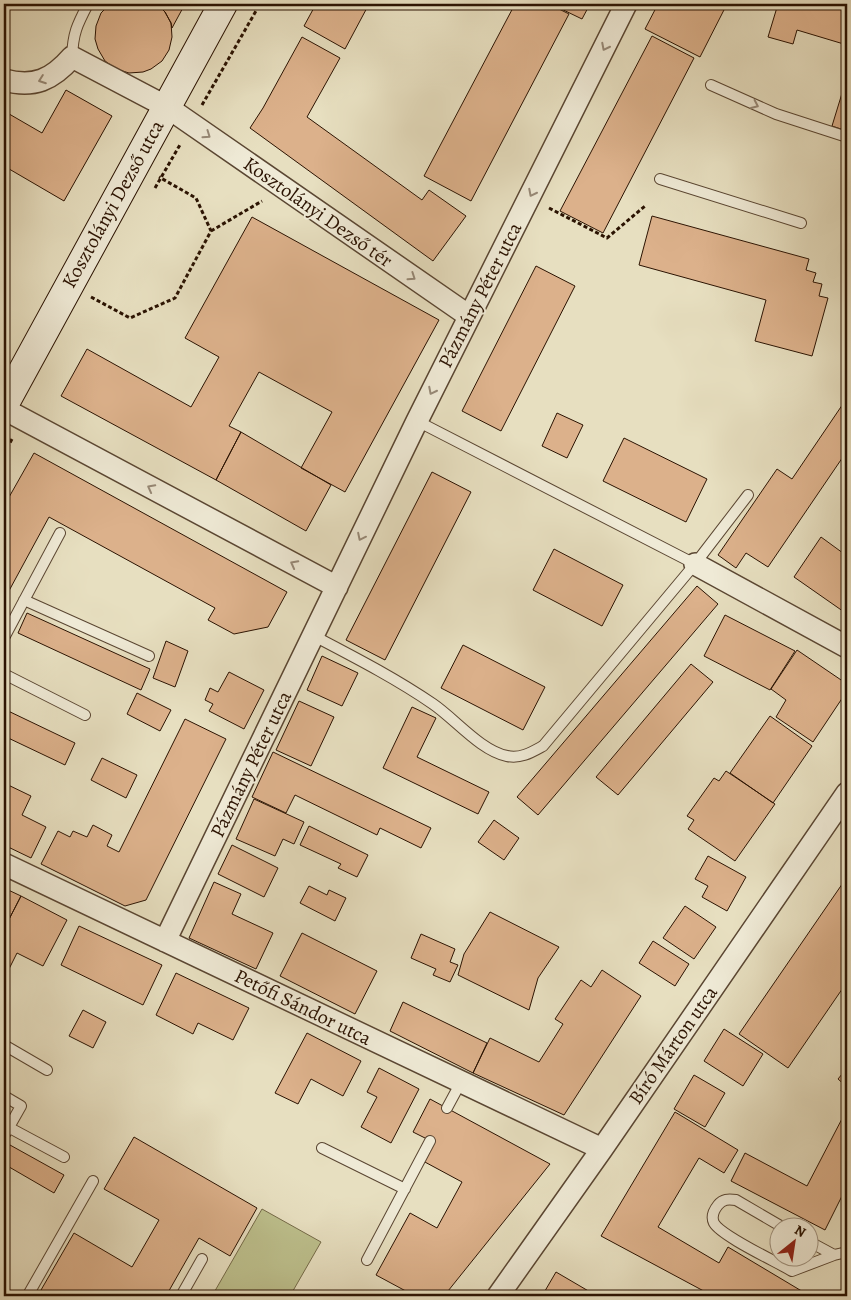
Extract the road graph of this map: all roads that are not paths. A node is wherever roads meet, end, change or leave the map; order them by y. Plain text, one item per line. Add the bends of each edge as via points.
1 (88, 4) edge
2 (223, 4) edge
3 (626, 4) edge
4 (72, 57) junction
5 (4, 80) edge
6 (711, 84) dead end
7 (167, 106) junction
8 (847, 137) edge
9 (660, 179) dead end
10 (801, 223) dead end
11 (470, 316) junction
12 (4, 405) edge
13 (4, 409) edge
14 (417, 421) junction
15 (748, 495) dead end
16 (60, 533) dead end
17 (695, 564) junction
18 (337, 588) junction
19 (24, 600) junction
20 (314, 636) junction
21 (4, 638) edge
22 (847, 646) edge
23 (150, 656) dead end
24 (4, 674) edge
25 (85, 715) dead end
26 (847, 792) edge
27 (4, 864) edge
28 (166, 941) junction
29 (4, 1045) edge
30 (47, 1070) dead end
31 (461, 1082) junction
32 (4, 1096) edge
33 (447, 1108) dead end
34 (6, 1131) edge
35 (430, 1141) dead end
36 (322, 1148) dead end
37 (602, 1149) junction
38 (64, 1157) dead end
39 (92, 1182) dead end
40 (405, 1189) junction
41 (768, 1219) edge
42 (818, 1246) edge
43 (847, 1252) edge
44 (834, 1255) junction
45 (202, 1258) dead end
46 (768, 1258) edge
47 (367, 1260) dead end
48 (818, 1261) edge
49 (787, 1268) edge
50 (800, 1268) edge
51 (30, 1296) edge
52 (181, 1296) edge
53 (498, 1296) edge

1 - 4 lane via 76,28
2 - 7 main road, Kosztolányi Dezső utca
3 -> 11 street, Pázmány Péter utca
4 -> 5 street via 63,68 43,80 24,84
4 - 7 street, Kosztolányi Dezső tér
6 -> 8 lane via 776,114
7 -> 11 street, Kosztolányi Dezső tér
7 - 12 main road, Kosztolányi Dezső utca
9 - 10 lane
11 -> 14 street, Pázmány Péter utca
18 -> 13 street
14 - 17 lane
14 -> 18 street, Pázmány Péter utca
15 - 17 lane
16 - 19 lane
17 - 20 lane via 543,746 525,756 508,756 488,748 435,705 380,670
17 - 22 street
18 - 20 street, Pázmány Péter utca
19 - 21 lane
19 - 23 lane
20 - 28 street, Pázmány Péter utca
24 - 25 lane
26 - 37 street, Bíró Márton utca
27 - 28 street, Petőfi Sándor utca
28 - 31 street, Petőfi Sándor utca
29 - 30 lane
31 - 33 lane
31 - 37 street, Petőfi Sándor utca
32 - 34 lane via 20,1106
34 - 38 lane
35 - 40 lane
36 - 40 lane
37 - 53 street, Bíró Márton utca
39 - 51 lane
40 - 47 lane
41 - 46 lane via 736,1200 728,1199 721,1202 713,1215 714,1223 724,1233
42 - 44 lane
43 - 44 lane
44 - 48 lane
45 - 52 lane
49 - 50 lane via 792,1271

